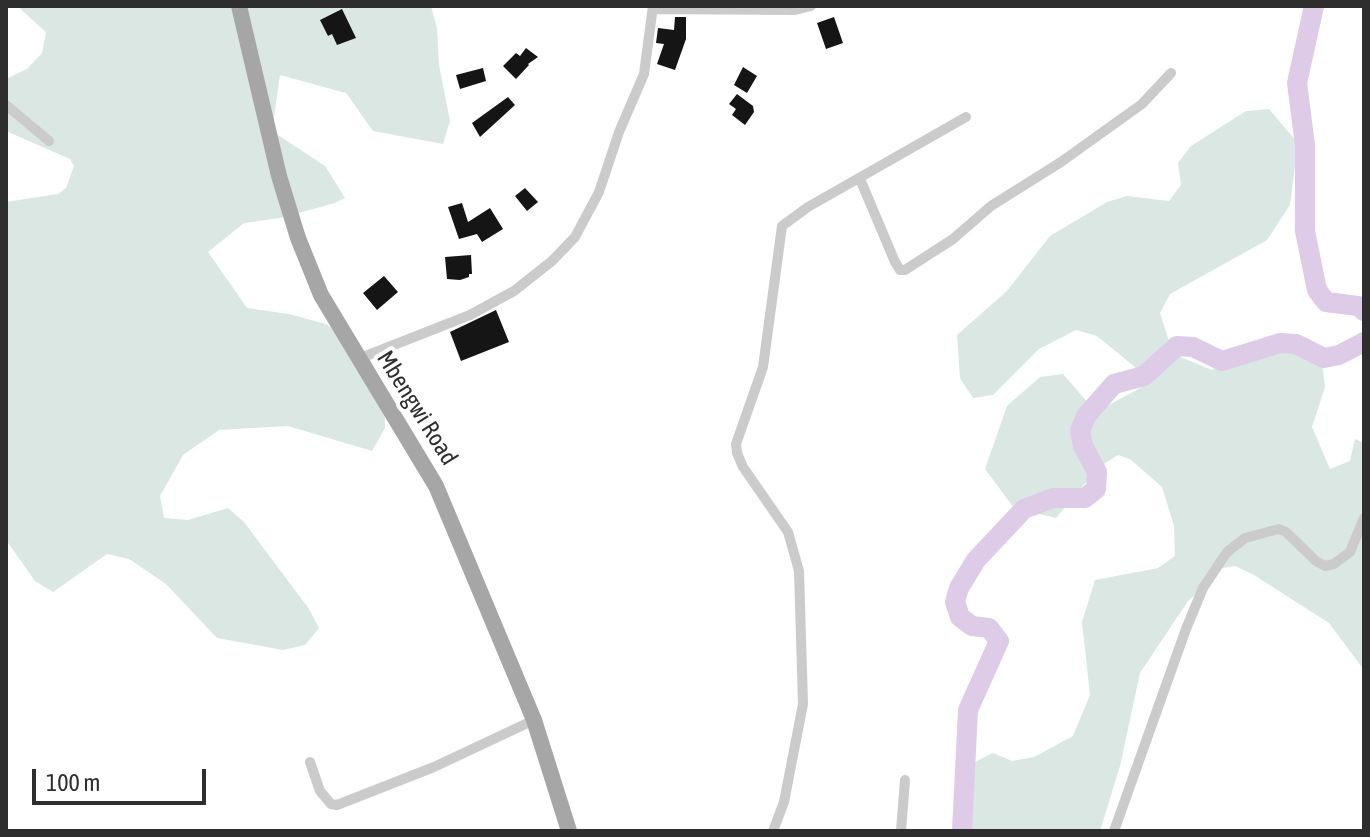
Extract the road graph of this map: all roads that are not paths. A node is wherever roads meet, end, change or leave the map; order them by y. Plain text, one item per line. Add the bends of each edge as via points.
1 (239, 6) edge
2 (811, 6) edge
3 (654, 8) edge
4 (1171, 73) dead end
5 (6, 105) edge
6 (966, 117) dead end
7 (49, 141) dead end
8 (860, 179) junction
9 (358, 359) junction
10 (1364, 518) edge
11 (534, 720) junction
12 (310, 762) dead end
13 (905, 780) dead end
14 (569, 831) edge
15 (773, 831) edge
16 (901, 831) edge
17 (1114, 831) edge

1 - 9 main road, Mbengwi Road via 298,238 321,295
2 - 3 street
3 - 9 street via 644,74 599,192 575,237 514,291 470,315
4 - 8 street via 1142,104 905,270 895,262
5 - 7 street
6 - 8 street
8 - 15 street via 782,226 763,367 736,444 743,467 788,532 799,571 803,704 784,802
9 - 11 main road, Mbengwi Road via 436,486
10 - 17 street via 1350,552 1334,564 1316,561 1279,529 1245,538 1227,552 1203,588 1186,629
11 - 12 street via 337,805 320,791
11 - 14 main road, Mbengwi Road
13 - 16 street

